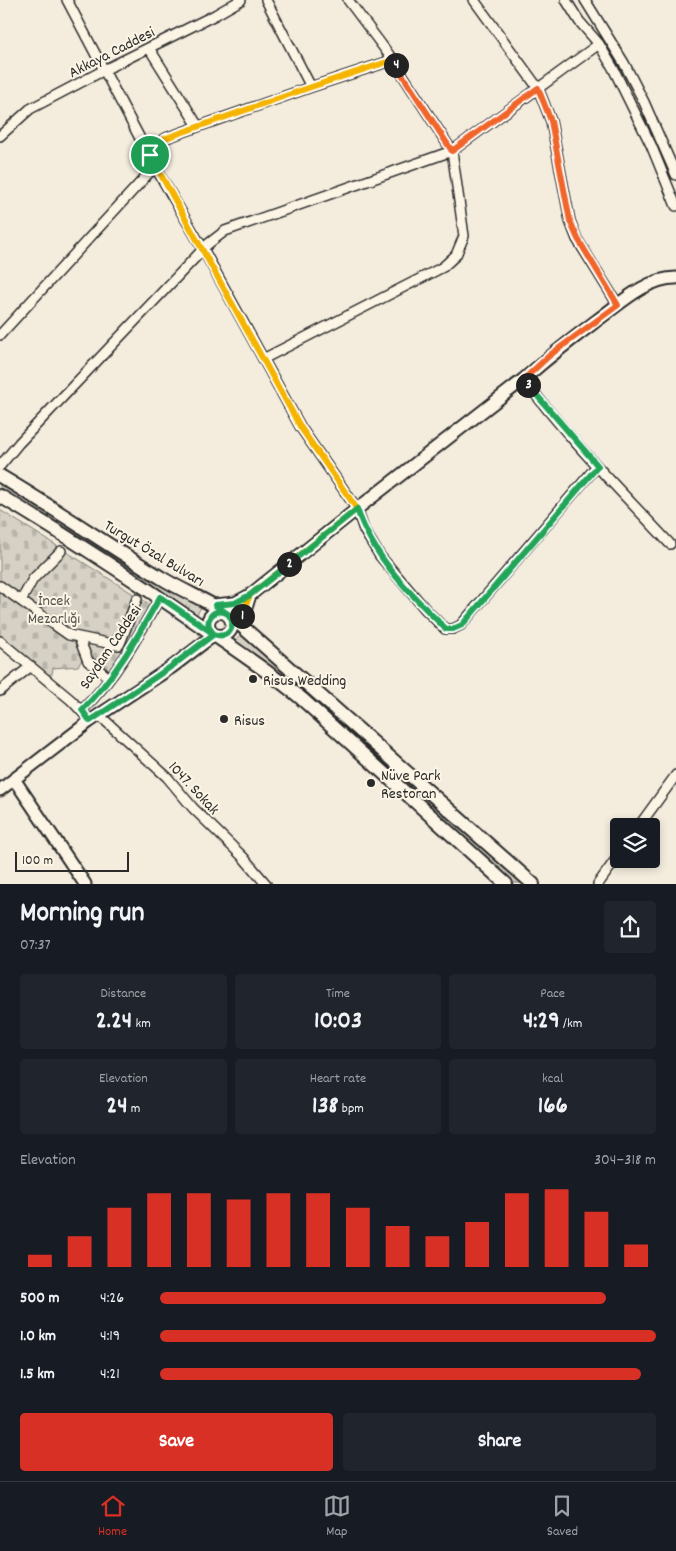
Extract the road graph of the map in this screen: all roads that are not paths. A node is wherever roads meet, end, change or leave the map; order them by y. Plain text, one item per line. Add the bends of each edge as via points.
1 (67, 0) edge
2 (241, 0) edge
3 (266, 0) edge
4 (348, 0) edge
5 (474, 0) edge
6 (566, 0) edge
7 (585, 0) edge
8 (600, 44) junction
9 (149, 48) junction
10 (393, 60) junction
11 (105, 70) junction
12 (311, 87) junction
13 (538, 88) junction
14 (198, 126) junction
15 (0, 136) edge
16 (452, 151) junction
17 (150, 155) junction
18 (154, 165) junction
19 (676, 175) edge
20 (676, 206) edge
21 (203, 250) junction
22 (676, 278) edge
23 (618, 305) junction
24 (0, 335) edge
25 (263, 359) junction
26 (524, 379) junction
27 (0, 466) edge
28 (598, 466) junction
29 (0, 476) edge
30 (0, 496) edge
31 (357, 509) junction
32 (670, 544) dead end
33 (61, 551) dead end
34 (0, 586) edge
35 (250, 595) junction
36 (160, 597) junction
37 (137, 599) dead end
38 (22, 601) junction
39 (215, 605) junction
40 (228, 614) junction
41 (239, 622) junction
42 (214, 634) junction
43 (79, 638) junction
44 (0, 641) edge
45 (31, 666) junction
46 (109, 678) junction
47 (0, 691) edge
48 (82, 710) junction
49 (94, 718) junction
50 (676, 775) edge
51 (14, 780) junction
52 (0, 790) edge
53 (645, 818) edge
54 (610, 867) edge
55 (85, 884) edge
56 (266, 884) edge
57 (506, 884) edge
58 (534, 884) edge
59 (598, 884) edge

1 - 11 street
2 - 9 street, Akkaya Caddesi
3 - 12 street
4 - 10 street
5 - 13 street
6 - 8 street via 579,21
7 - 19 street via 624,63
8 - 13 street
8 - 20 street via 651,145
9 - 11 street, Akkaya Caddesi
9 - 14 street
10 - 12 street
10 - 16 street
11 - 15 street, Akkaya Caddesi via 30,109
11 - 17 street
12 - 14 street
13 - 16 street
13 - 23 street via 551,121 570,221
14 - 17 street via 166,138 155,145
16 - 21 street via 226,231
16 - 25 street via 464,236 456,254 444,267
17 - 18 street
18 - 21 street
18 - 24 street
21 - 25 street
21 - 27 street
22 - 23 street via 666,278 649,285
23 - 26 street via 550,355
25 - 31 street via 301,428
26 - 28 street
26 - 31 street
28 - 31 street via 462,625 453,629 446,629 426,610 386,564 369,540
28 - 32 street
29 - 39 main road, Turgut Özal Bulvarı via 166,581
30 - 36 main road, Turgut Özal Bulvarı
31 - 35 street
33 - 38 street via 33,580
34 - 38 street
35 - 39 street via 235,603
35 - 41 street
36 - 42 main road, Turgut Özal Bulvarı
36 - 46 street, Saydam Caddesi
37 - 43 street via 119,645
38 - 43 street via 65,633
39 - 40 main road, Turgut Özal Bulvarı
40 - 41 main road, Turgut Özal Bulvarı
40 - 42 main road via 233,621 231,630 226,635
40 - 42 main road via 220,611 212,614 208,620
41 - 58 main road, Turgut Özal Bulvarı
42 - 49 street, Saydam Caddesi
42 - 57 main road, Turgut Özal Bulvarı via 302,699
43 - 46 street via 88,661
44 - 45 street, 1047. Sokak
45 - 47 street
45 - 48 street, 1047. Sokak
46 - 48 street, Saydam Caddesi
48 - 49 street, 1047. Sokak
49 - 51 street, Saydam Caddesi
49 - 56 street, 1047. Sokak via 167,777
50 - 53 street
51 - 52 street, Saydam Caddesi
51 - 55 street
54 - 59 street

